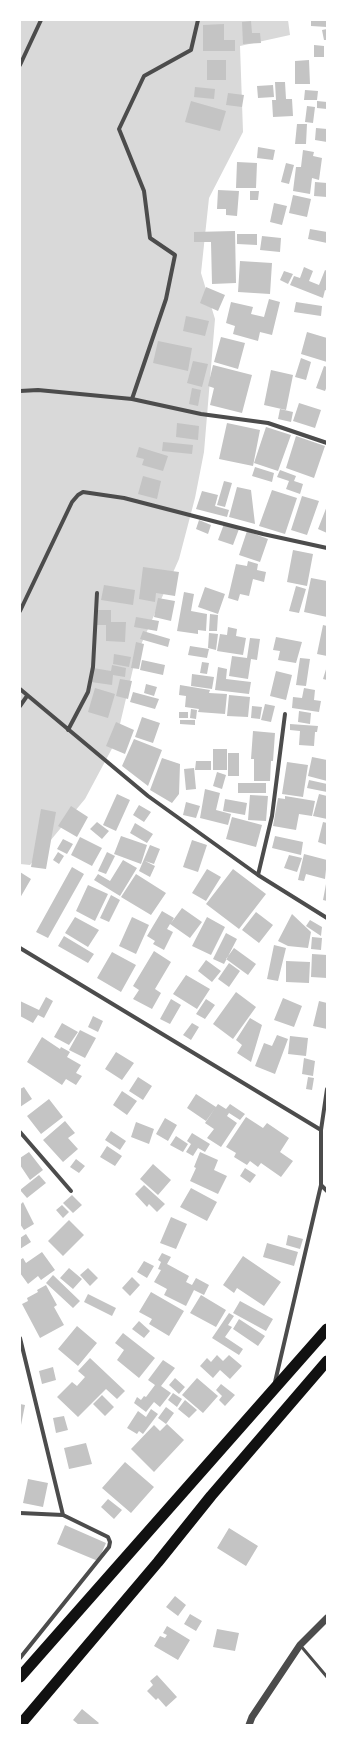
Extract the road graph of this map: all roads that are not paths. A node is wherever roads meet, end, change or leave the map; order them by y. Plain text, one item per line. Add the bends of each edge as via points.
1 (41, 20) edge
2 (198, 20) edge
3 (20, 65) edge
4 (20, 391) edge
5 (132, 399) junction
6 (327, 443) edge
7 (327, 548) edge
8 (97, 593) dead end
9 (20, 611) edge
10 (20, 690) edge
11 (27, 696) junction
12 (20, 706) edge
13 (285, 714) dead end
14 (68, 730) junction
15 (258, 875) junction
16 (327, 918) edge
17 (20, 948) edge
18 (327, 1089) edge
19 (321, 1130) junction
20 (20, 1132) edge
21 (321, 1185) junction
22 (71, 1191) dead end
23 (327, 1191) edge
24 (327, 1328) edge
25 (20, 1338) edge
26 (327, 1361) edge
27 (273, 1389) junction
28 (20, 1513) edge
29 (63, 1515) junction
30 (327, 1618) edge
31 (300, 1645) junction
32 (20, 1658) edge
33 (327, 1677) edge
34 (20, 1678) edge
35 (20, 1725) edge
36 (249, 1725) edge

1 - 3 street
2 - 5 street via 191,50 144,76 119,129 144,191 150,238 175,255 166,299
4 - 5 street via 38,390
5 - 6 street via 201,414 268,423
7 - 9 street via 124,498 83,492 72,502
8 - 14 street via 88,692
10 - 11 street
11 - 12 street
11 - 14 street
13 - 15 street via 272,816
14 - 15 street via 148,796
15 - 16 street
17 - 19 street
18 - 19 street
19 - 21 street
20 - 22 street
21 - 23 street
21 - 27 street
24 - 27 highway
25 - 29 street
26 - 35 highway
27 - 34 highway
28 - 29 street
29 - 32 street via 108,1537 109,1547
30 - 31 street
31 - 33 lane
31 - 36 street

